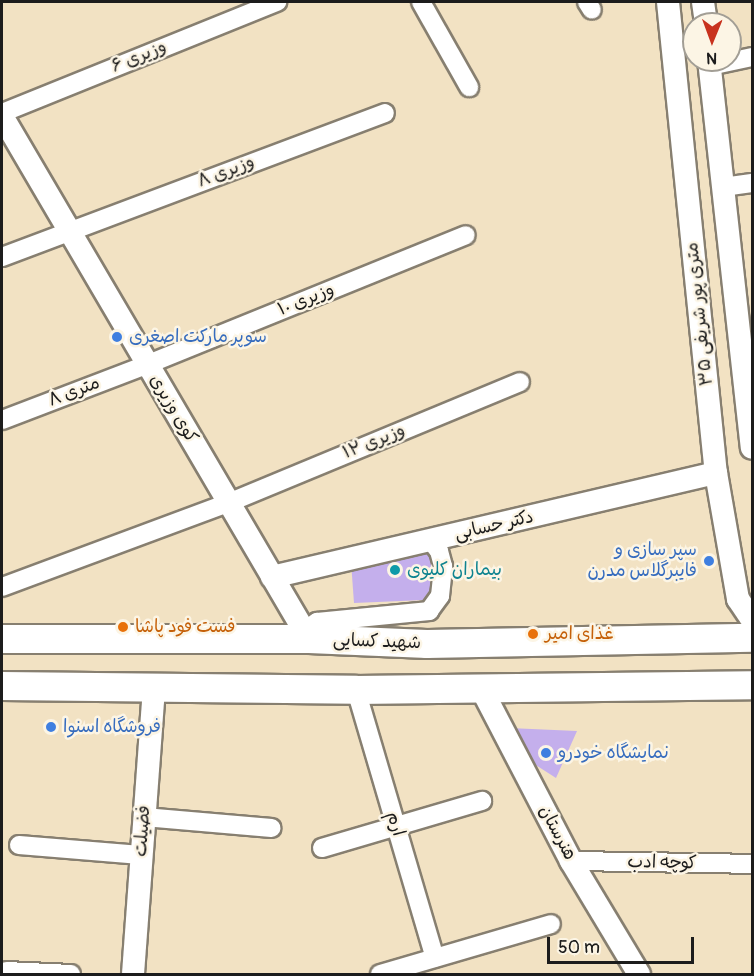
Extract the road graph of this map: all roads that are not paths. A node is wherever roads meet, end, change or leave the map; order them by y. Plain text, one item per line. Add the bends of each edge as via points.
1 (278, 2) edge
2 (421, 2) edge
3 (668, 2) edge
4 (711, 72) edge
5 (469, 87) dead end
6 (385, 113) dead end
7 (2, 114) edge
8 (753, 183) edge
9 (723, 187) junction
10 (68, 232) junction
11 (466, 235) dead end
12 (2, 257) edge
13 (746, 332) edge
14 (146, 365) junction
15 (520, 382) dead end
16 (2, 420) edge
17 (753, 448) edge
18 (716, 473) junction
19 (228, 503) junction
20 (431, 541) junction
21 (272, 577) junction
22 (2, 587) edge
23 (753, 620) edge
24 (303, 637) junction
25 (753, 638) edge
26 (2, 639) edge
27 (753, 685) edge
28 (2, 686) edge
29 (154, 688) junction
30 (481, 688) junction
31 (356, 690) junction
32 (482, 801) dead end
33 (144, 817) junction
34 (396, 826) junction
35 (272, 828) dead end
36 (19, 845) dead end
37 (322, 848) dead end
38 (141, 855) junction
39 (572, 861) junction
40 (753, 864) edge
41 (551, 924) dead end
42 (435, 957) junction
43 (6, 971) dead end
44 (72, 975) edge
45 (133, 975) edge
46 (380, 975) edge
47 (639, 975) edge

1 - 7 street, وزیری ۶
2 - 5 street
3 - 18 street, ۳۵ متری پور شریفی
4 - 9 street, ۳۵ متری پور شریفی
6 - 10 street, وزیری ۸
7 - 10 street, کوی وزیری
8 - 9 street
9 - 13 street, ۳۵ متری پور شریفی
10 - 12 street, وزیری ۸
10 - 14 street, کوی وزیری
11 - 14 street, وزیری ۱۰
13 - 17 street, ۳۵ متری پور شریفی
14 - 16 street, متری ۸
14 - 19 street, کوی وزیری
15 - 19 street, وزيری ۱۲
18 - 20 street, دکتر حسابی
18 - 23 street, ۳۵ متری پور شریفی via 738,599
19 - 21 street, کوی وزیری
19 - 22 street, وزيری ۱۲
20 - 21 street, دکتر حسابی
20 - 24 street via 443,566 440,596 429,612 317,622
21 - 24 street, کوی وزیری
24 - 25 main road, شهید کسایی via 428,644
24 - 26 main road, شهید کسایی
27 - 30 main road
28 - 29 main road
29 - 31 main road
29 - 33 street, فضیلت
30 - 31 main road
30 - 39 street, هنرستان
31 - 34 street, ارم
32 - 34 street
33 - 35 street
33 - 38 street, فضیلت
34 - 37 street
34 - 42 street, ارم
36 - 38 street
38 - 45 street, فضیلت
39 - 40 street, کوچه ادب
39 - 47 street, هنرستان
41 - 42 street
42 - 46 street
43 - 44 street

